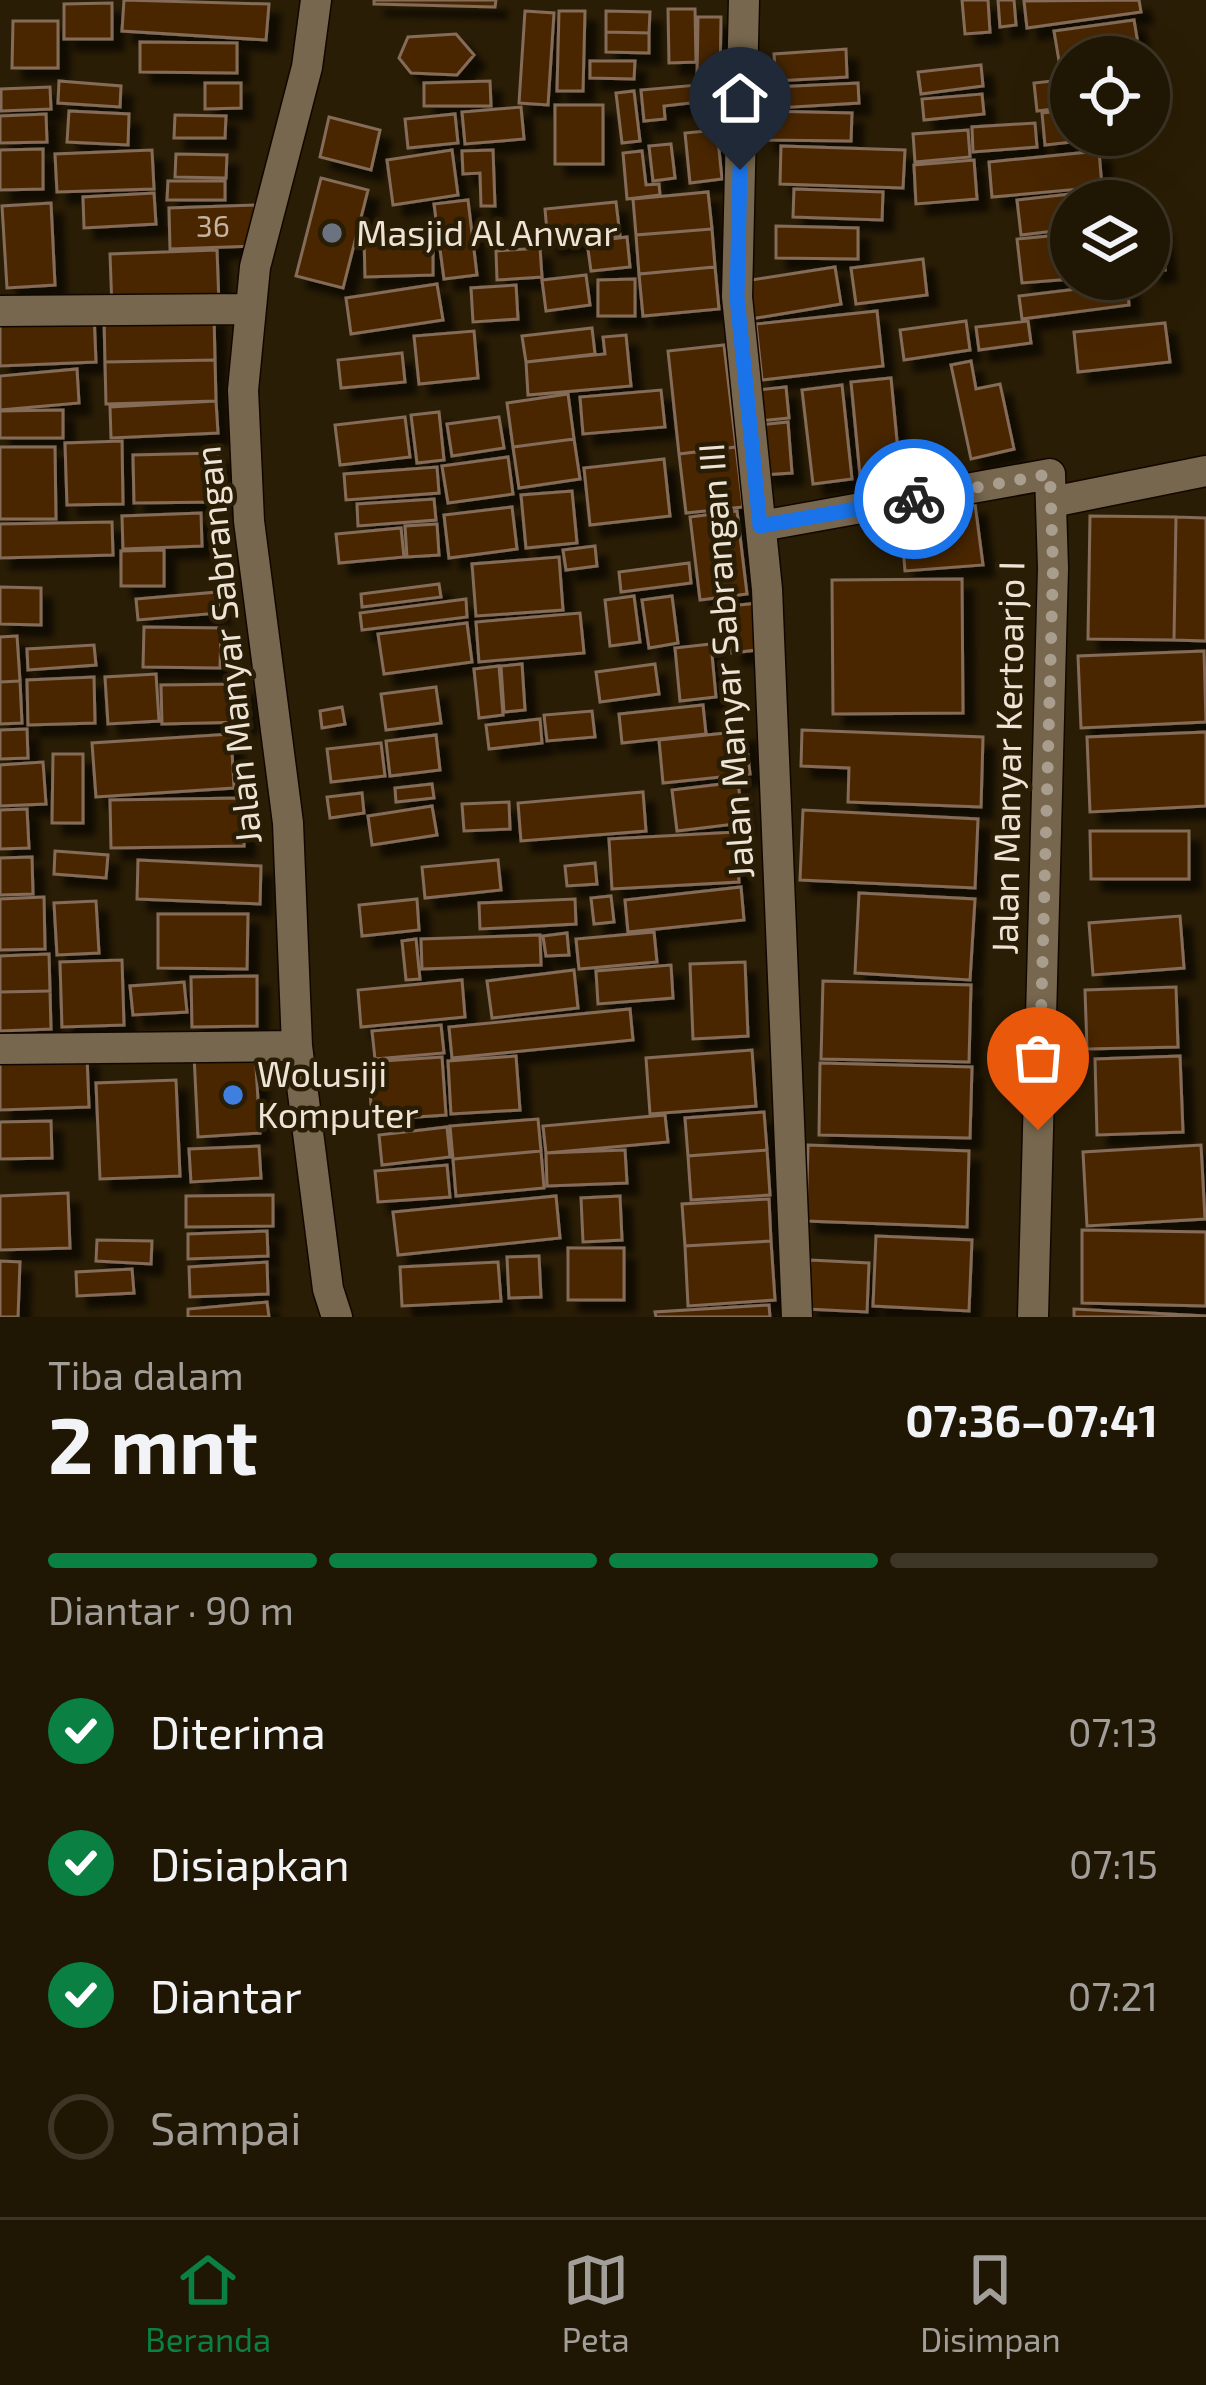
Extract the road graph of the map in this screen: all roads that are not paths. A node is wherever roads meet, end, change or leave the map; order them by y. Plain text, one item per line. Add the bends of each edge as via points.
1 (316, 0) edge
2 (744, 0) edge
3 (249, 308) junction
4 (0, 311) edge
5 (1206, 471) edge
6 (1052, 502) junction
7 (760, 526) junction
8 (297, 1046) junction
9 (0, 1048) edge
10 (330, 1308) edge
11 (797, 1317) edge
12 (1034, 1317) edge

1 - 3 street, Jalan Manyar Sabrangan
2 - 7 street, Jalan Manyar Sabrangan III via 737,297
3 - 4 street
3 - 8 street, Jalan Manyar Sabrangan via 249,521 288,824
5 - 6 street
6 - 7 street via 1050,474
6 - 12 street, Jalan Manyar Kertoarjo I
7 - 11 street, Jalan Manyar Sabrangan III
8 - 9 street
8 - 10 street, Jalan Manyar Sabrangan

